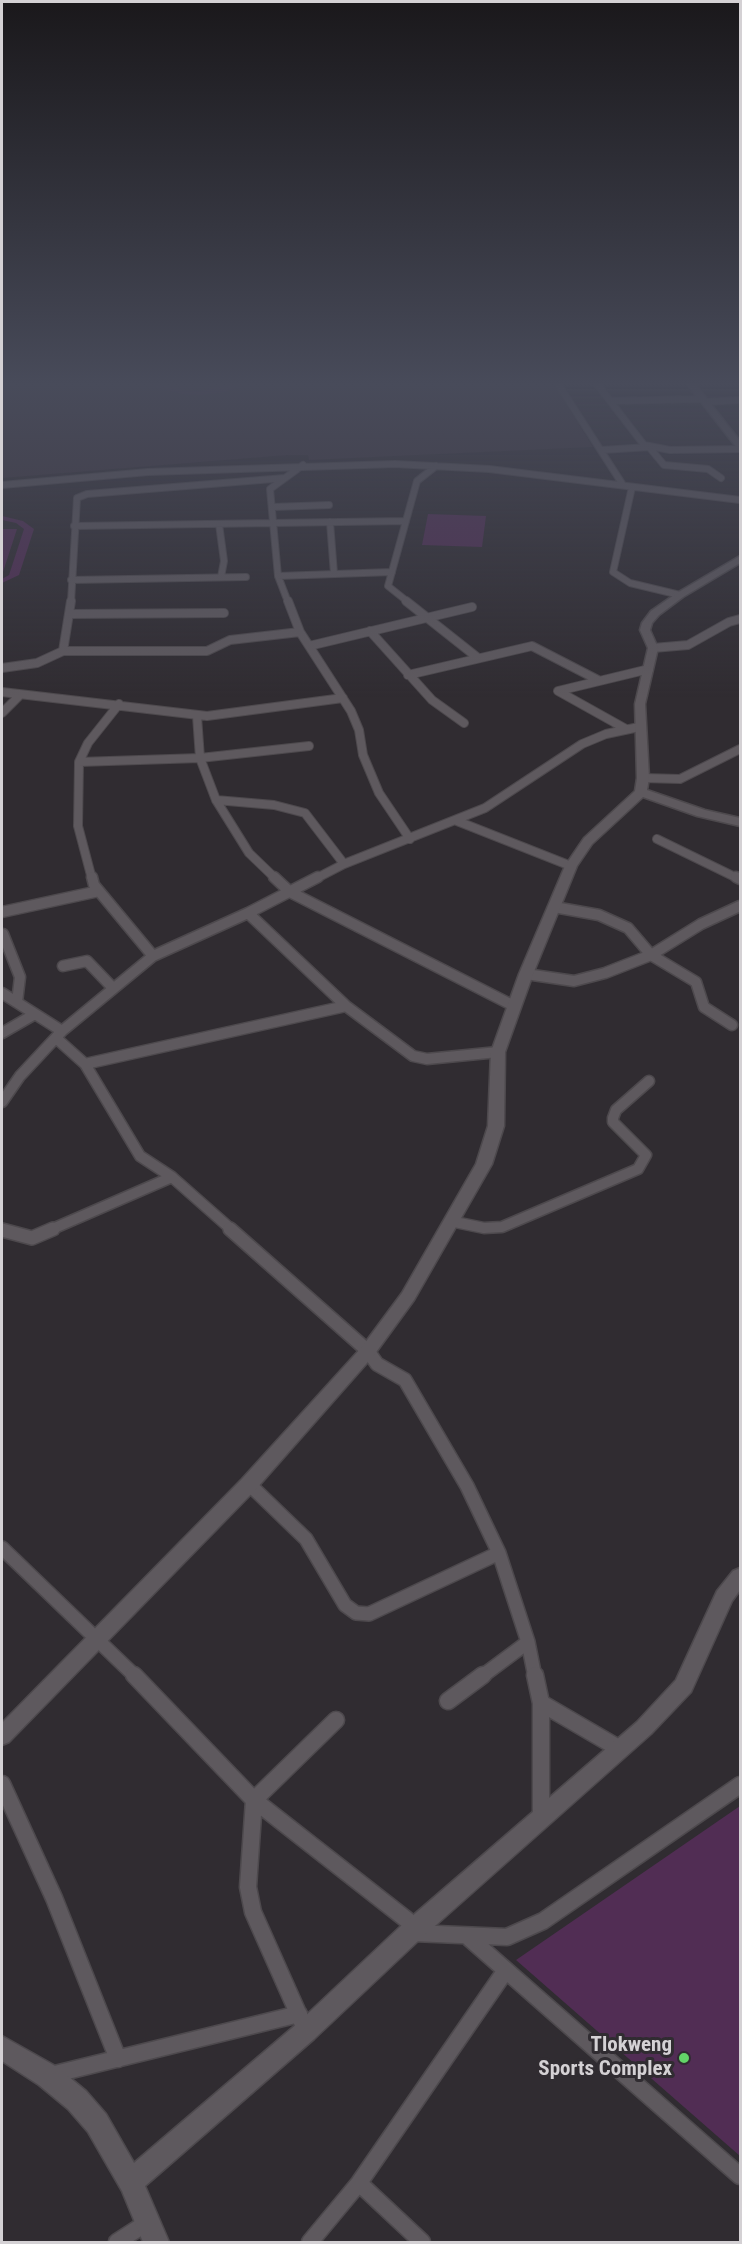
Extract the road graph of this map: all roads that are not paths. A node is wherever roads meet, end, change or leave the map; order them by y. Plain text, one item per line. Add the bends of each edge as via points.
1 (158, 489) edge
2 (270, 489) edge
3 (415, 489) edge
4 (632, 489) edge
5 (646, 489) edge
6 (741, 500) edge
7 (330, 505) dead end
8 (273, 507) junction
9 (406, 521) junction
10 (274, 522) junction
11 (330, 522) junction
12 (219, 524) junction
13 (74, 526) junction
14 (741, 559) edge
15 (392, 572) junction
16 (334, 574) junction
17 (278, 576) junction
18 (221, 577) junction
19 (246, 577) dead end
20 (70, 580) junction
21 (680, 595) junction
22 (471, 607) dead end
23 (224, 613) dead end
24 (70, 614) junction
25 (425, 617) junction
26 (741, 619) edge
27 (370, 631) junction
28 (300, 632) junction
29 (309, 646) junction
30 (653, 648) junction
31 (63, 651) junction
32 (478, 658) junction
33 (2, 668) edge
34 (649, 669) junction
35 (408, 675) junction
36 (598, 680) junction
37 (2, 692) edge
38 (20, 695) junction
39 (343, 698) junction
40 (119, 704) junction
41 (2, 713) edge
42 (197, 716) junction
43 (464, 723) dead end
44 (632, 728) junction
45 (309, 746) dead end
46 (741, 749) edge
47 (200, 758) junction
48 (79, 762) junction
49 (642, 785) junction
50 (216, 800) junction
51 (457, 822) junction
52 (741, 822) edge
53 (410, 839) junction
54 (657, 839) dead end
55 (344, 864) junction
56 (572, 866) junction
57 (741, 879) edge
58 (99, 891) junction
59 (290, 892) junction
60 (741, 906) edge
61 (554, 907) junction
62 (2, 912) edge
63 (248, 913) junction
64 (3, 934) edge
65 (651, 955) junction
66 (153, 956) junction
67 (63, 966) dead end
68 (526, 974) junction
69 (113, 988) junction
70 (2, 993) edge
71 (16, 1002) junction
72 (346, 1006) junction
73 (514, 1006) junction
74 (35, 1014) junction
75 (732, 1025) dead end
76 (2, 1033) edge
77 (59, 1034) junction
78 (498, 1052) junction
79 (85, 1064) junction
80 (649, 1081) dead end
81 (2, 1102) edge
82 (172, 1177) junction
83 (455, 1222) junction
84 (2, 1230) edge
85 (368, 1351) junction
86 (249, 1485) junction
87 (3, 1552) edge
88 (499, 1553) junction
89 (741, 1576) edge
90 (98, 1638) junction
91 (528, 1642) junction
92 (448, 1701) dead end
93 (542, 1703) junction
94 (336, 1720) dead end
95 (2, 1736) edge
96 (620, 1749) junction
97 (2, 1784) edge
98 (741, 1785) edge
99 (254, 1800) junction
100 (541, 1819) junction
101 (413, 1930) junction
102 (467, 1936) junction
103 (506, 1970) junction
104 (303, 2023) junction
105 (2, 2048) edge
106 (118, 2059) junction
107 (48, 2076) junction
108 (741, 2176) edge
109 (131, 2182) junction
110 (358, 2183) junction
111 (152, 2232) edge
112 (117, 2242) edge
113 (310, 2242) edge
114 (422, 2242) edge

1 - 13 street via 83,495 76,499
2 - 8 street
3 - 9 street
4 - 21 street via 613,572 630,583
5 - 6 street
7 - 8 street
8 - 10 street
9 - 11 street
9 - 15 street
10 - 11 street
10 - 12 street
10 - 17 street
11 - 16 street
12 - 13 street
12 - 18 street via 224,561
13 - 20 street
14 - 21 street
15 - 16 street
15 - 25 street via 390,589
16 - 17 street
17 - 28 street
18 - 19 street
18 - 20 street
20 - 24 street
21 - 30 street via 647,623 645,630
22 - 25 street
23 - 24 street
24 - 31 street
25 - 27 street
25 - 32 street
26 - 30 street via 688,645
27 - 29 street
27 - 35 street
28 - 29 street
28 - 31 street via 230,640 207,651
29 - 39 street
30 - 34 street
31 - 33 street via 38,663
32 - 35 street
32 - 36 street via 532,646
34 - 36 street
34 - 44 street
35 - 43 street
36 - 44 street via 558,692
37 - 38 street
38 - 40 street
38 - 41 street
39 - 42 street
39 - 53 street via 359,730 363,755 379,793
40 - 42 street
40 - 48 street via 88,743
42 - 47 street
44 - 49 street
44 - 51 street via 582,744
45 - 47 street
46 - 49 street via 680,779
47 - 48 street
47 - 50 street
48 - 58 street via 78,826
49 - 52 street via 701,813
49 - 56 street via 588,841
50 - 55 street via 274,805 305,813
50 - 59 street via 249,853
51 - 53 street
51 - 56 street
53 - 55 street
54 - 57 street
55 - 59 street
56 - 61 street
58 - 62 street
58 - 66 street
59 - 63 street
59 - 73 street
60 - 65 street via 701,924
61 - 65 street via 572,908 628,928
61 - 68 street
63 - 66 street
63 - 72 street
64 - 71 street via 20,977
65 - 68 street via 605,974 574,981
65 - 75 street via 696,982 704,1007
66 - 69 street
67 - 69 street via 87,961
68 - 73 street
69 - 77 street
70 - 71 street
71 - 74 street
72 - 78 street via 420,1059
72 - 79 street
73 - 78 street
74 - 76 street
74 - 77 street
77 - 79 street
77 - 81 street
78 - 83 street via 492,1142
79 - 82 street via 140,1156
80 - 83 street via 616,1110 613,1118 646,1155 638,1169 502,1227
82 - 84 street via 32,1238
82 - 85 street
83 - 85 street
85 - 86 street
85 - 88 street via 377,1364 405,1380 467,1486
86 - 88 street via 306,1539 345,1605 363,1614
86 - 90 street
87 - 90 street
88 - 91 street
89 - 96 street via 724,1597 684,1686
90 - 95 street
90 - 99 street
91 - 92 street
91 - 93 street
93 - 96 street
93 - 100 street
94 - 99 street
96 - 100 street
97 - 106 street via 54,1898
98 - 102 street via 543,1921 507,1937
99 - 101 street
99 - 104 street via 248,1887 252,1912
100 - 101 street
101 - 102 street
101 - 104 street
102 - 103 street
103 - 108 street
103 - 110 street
104 - 106 street
104 - 109 street
105 - 107 street
106 - 107 street
107 - 109 street via 97,2123
109 - 111 street
110 - 113 street
110 - 114 street
111 - 112 street

